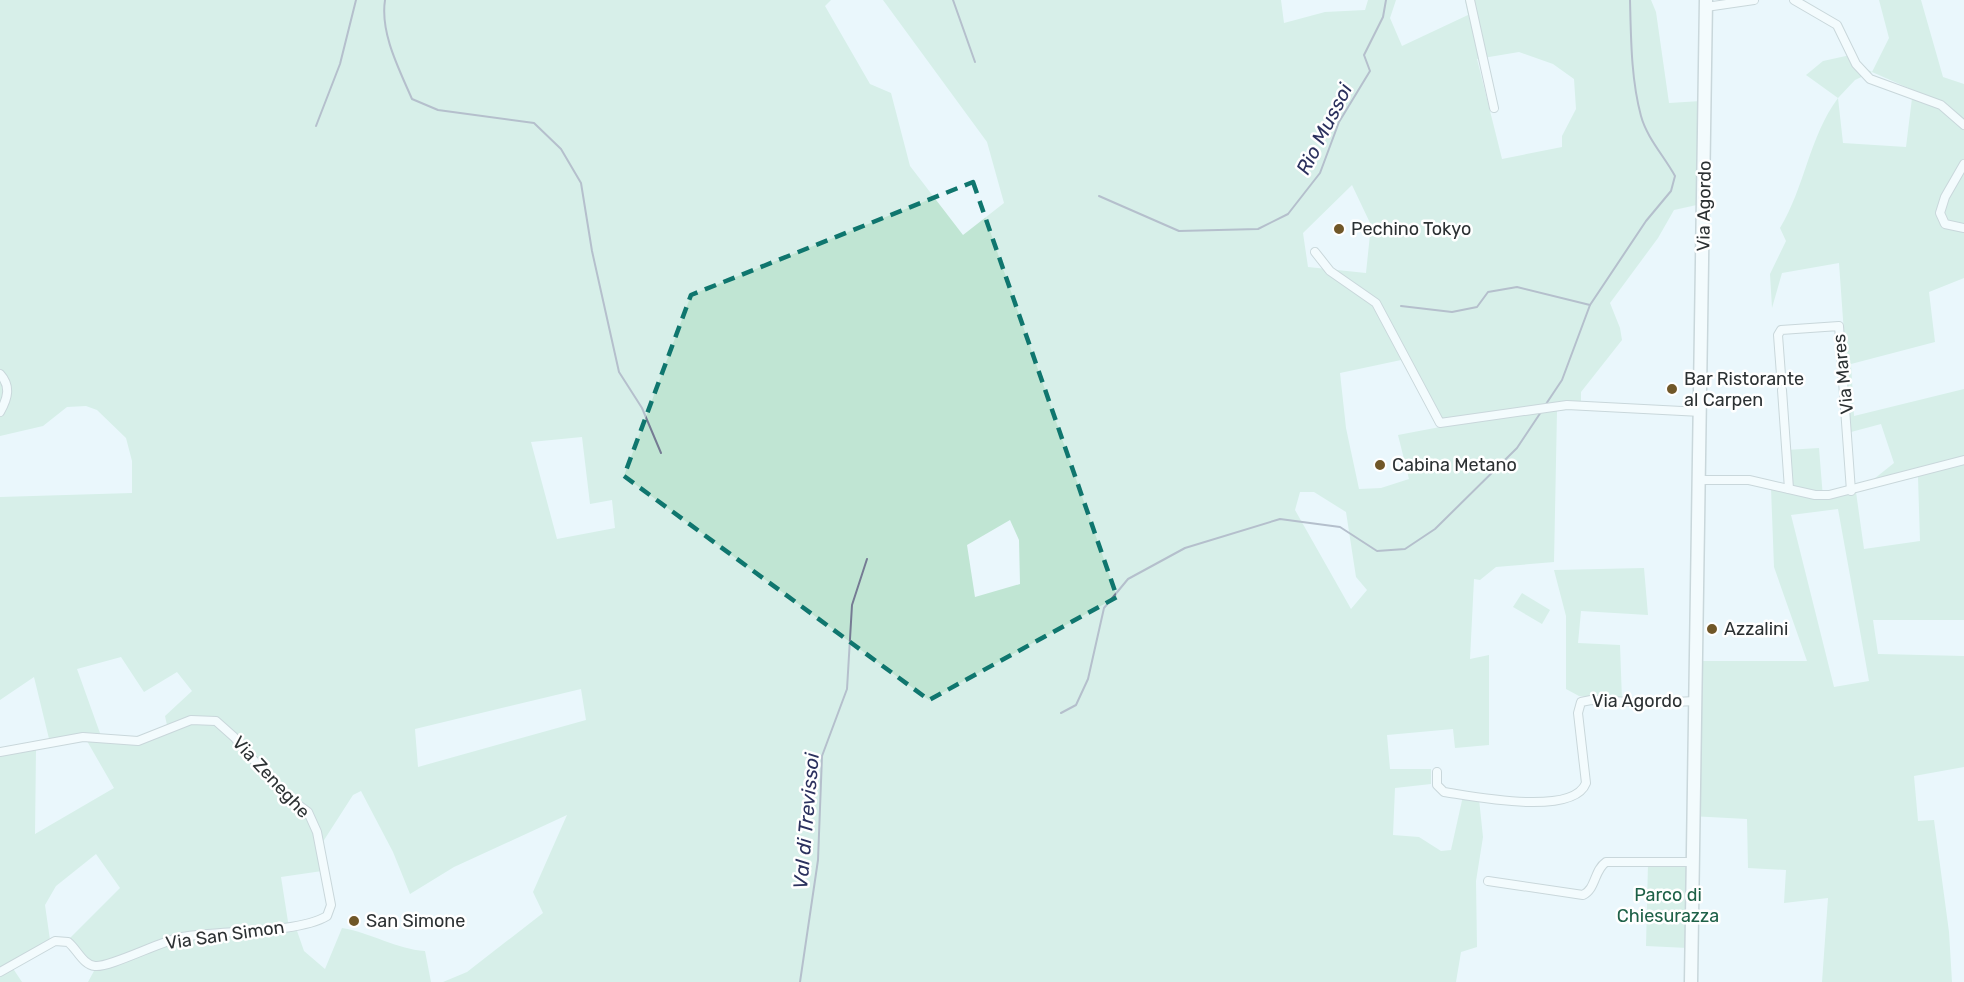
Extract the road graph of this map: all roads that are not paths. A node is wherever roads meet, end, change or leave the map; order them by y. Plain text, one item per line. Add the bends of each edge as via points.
1 (1470, 0) edge
2 (1754, 0) edge
3 (1794, 0) edge
4 (1706, 3) edge
5 (1494, 108) dead end
6 (1964, 125) edge
7 (1964, 164) edge
8 (1964, 228) edge
9 (1315, 252) dead end
10 (0, 374) edge
11 (1781, 375) dead end
12 (1782, 390) dead end
13 (0, 412) edge
14 (1701, 412) junction
15 (1964, 460) edge
16 (1700, 480) junction
17 (1789, 489) junction
18 (1851, 491) junction
19 (1696, 701) junction
20 (0, 752) edge
21 (1437, 772) dead end
22 (1693, 862) junction
23 (1488, 881) dead end
24 (327, 916) joint
25 (0, 972) edge
26 (1691, 982) edge

1 - 5 street
2 - 4 street
3 - 6 street via 1837,25 1856,64 1870,79 1941,105
4 - 14 main road, Via Agordo
7 - 8 street via 1940,213 1945,224
9 - 14 street via 1330,271 1376,303 1440,423 1567,405
10 - 13 street via 8,391
11 - 18 street, Via Mares via 1781,330 1839,326
12 - 17 street
14 - 16 main road, Via Agordo
15 - 18 street
16 - 17 street via 1749,480
16 - 19 main road, Via Agordo
17 - 18 street via 1815,495
19 - 21 street, Via Agordo via 1581,702 1578,713 1586,783 1581,791 1568,796 1520,803 1444,792 1437,785
19 - 22 main road, Via Agordo
20 - 24 street, Via Zeneghe via 83,738 138,741 191,720 216,721 281,792 308,812 317,832 331,905
22 - 23 street via 1606,862 1600,866 1588,892 1582,895
22 - 26 main road, Via Agordo
24 - 25 street, Via San Simon via 282,927 174,939 96,967 87,964 68,942 55,941

